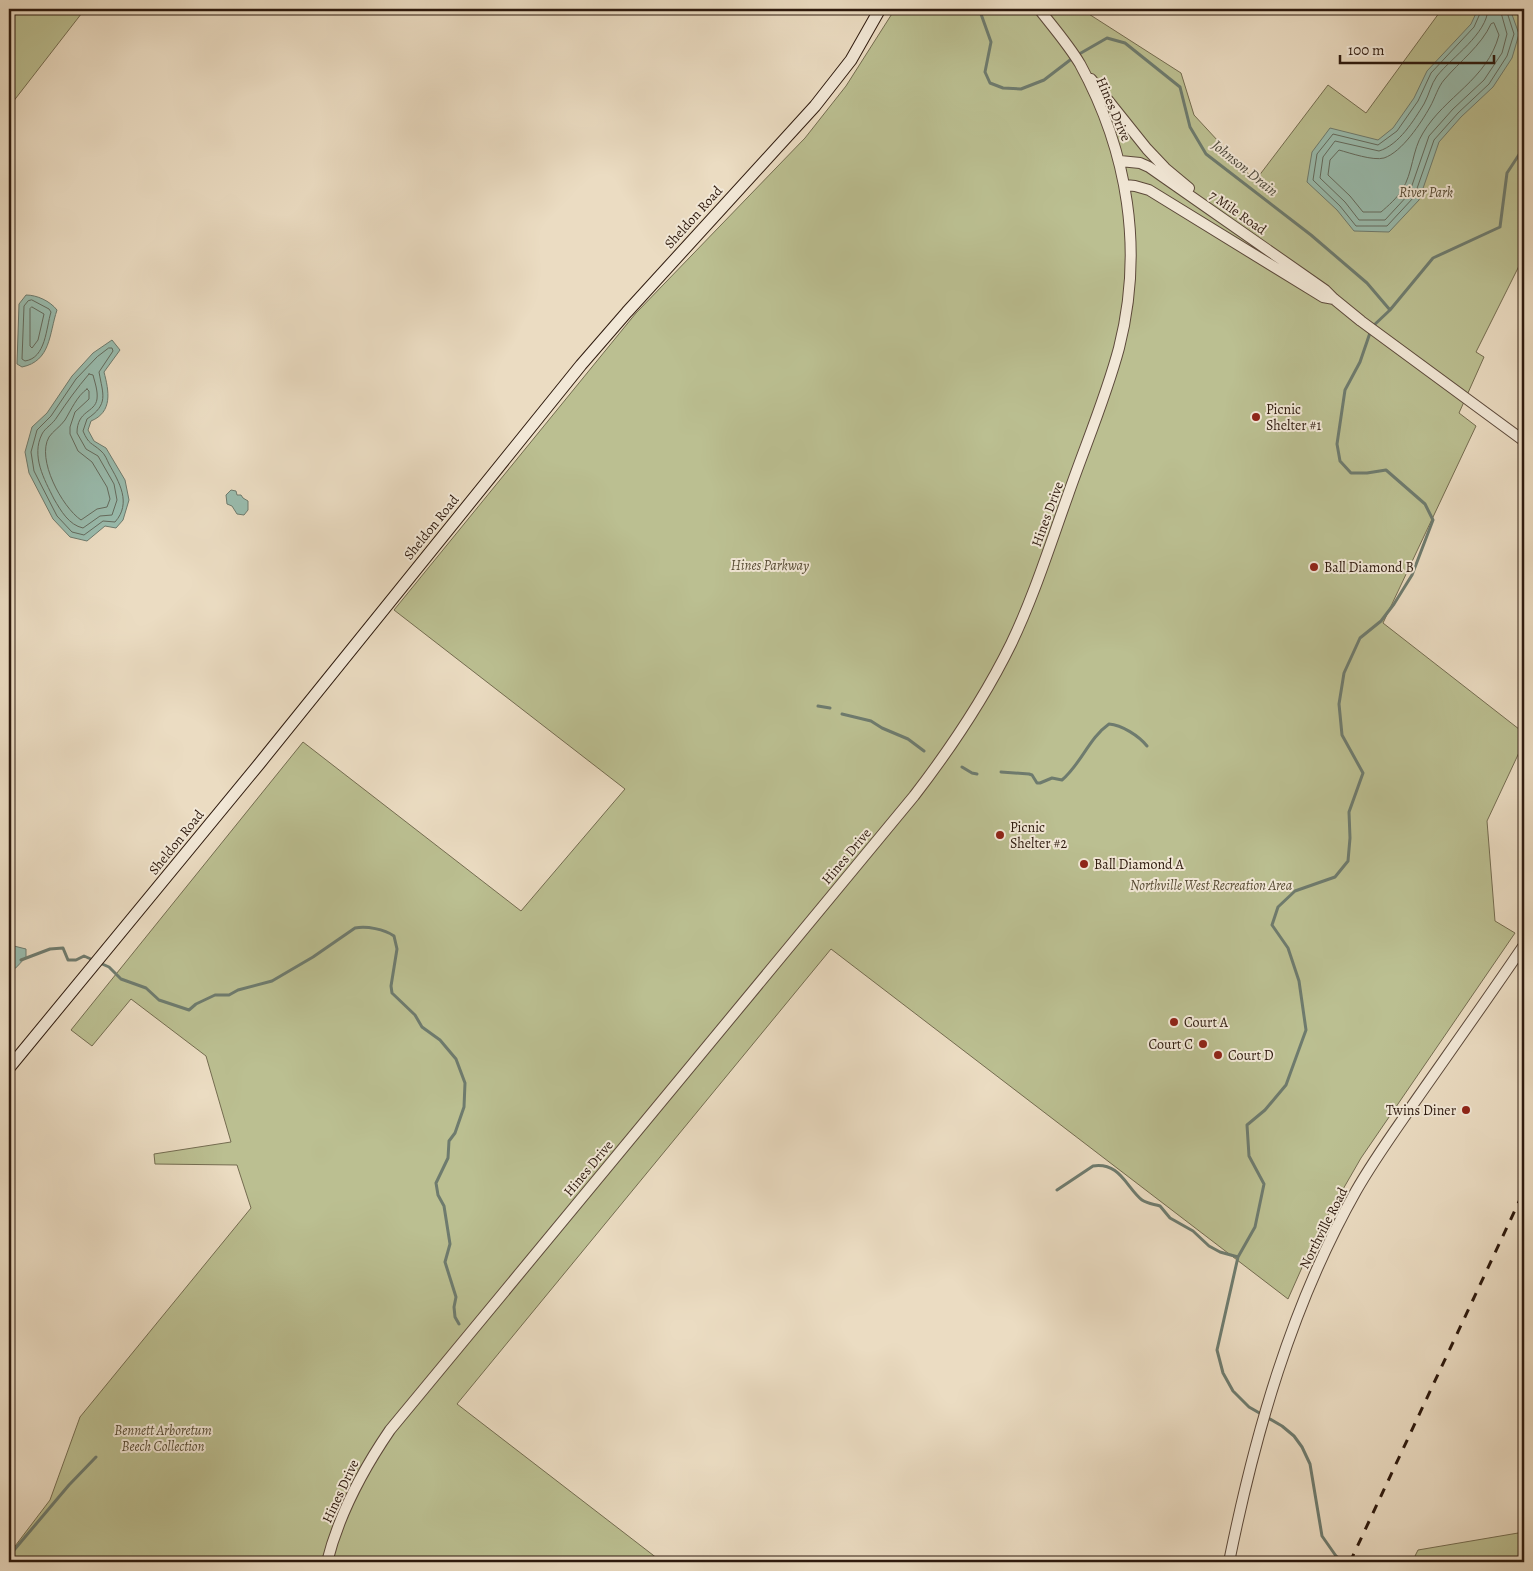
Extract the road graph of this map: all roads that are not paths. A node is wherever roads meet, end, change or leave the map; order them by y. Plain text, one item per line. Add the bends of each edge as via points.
1 (880, 9) edge
2 (1038, 9) edge
3 (1080, 66) junction
4 (1120, 161) junction
5 (1125, 185) junction
6 (1234, 226) junction
7 (1334, 299) junction
8 (1524, 440) edge
9 (1524, 944) edge
10 (9, 1068) edge
11 (327, 1562) edge
12 (1229, 1562) edge

1 - 10 main road, Sheldon Road via 851,60 815,106 582,365
2 - 3 street
3 - 4 street, Hines Drive via 1107,123
3 - 6 street via 1146,149
4 - 5 street, Hines Drive
4 - 6 street, 7 Mile Road via 1149,168
5 - 7 street, 7 Mile Road via 1149,190 1323,297
5 - 11 street, Hines Drive via 1131,274 1119,348 1038,581 990,685 948,752 914,796 390,1430 347,1503
6 - 7 street, 7 Mile Road via 1326,290
7 - 8 street, 7 Mile Road
9 - 12 street, Northville Road via 1356,1190 1318,1266 1295,1319 1271,1392

